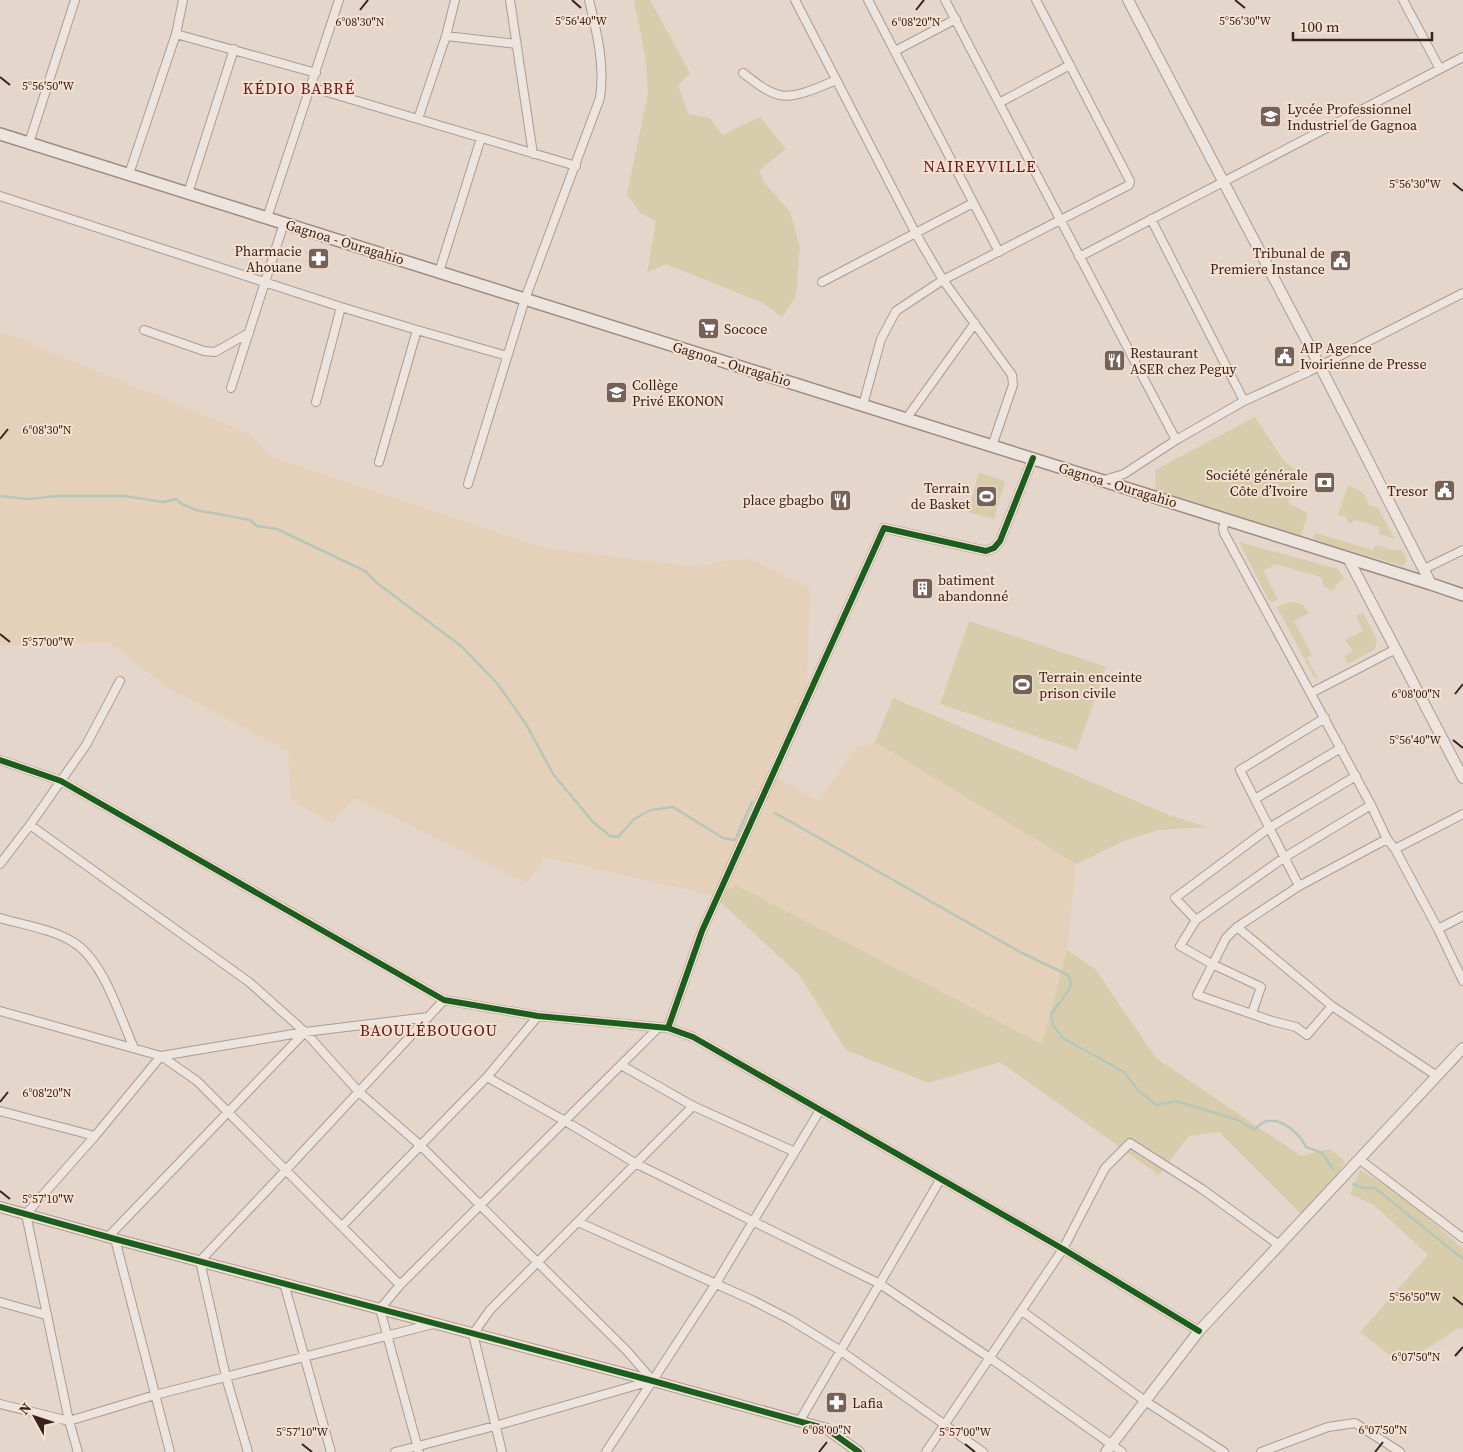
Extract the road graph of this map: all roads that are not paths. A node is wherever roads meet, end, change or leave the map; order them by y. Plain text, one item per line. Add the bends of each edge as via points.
1 (76, 0) edge
2 (183, 0) edge
3 (339, 0) edge
4 (455, 0) edge
5 (510, 0) edge
6 (589, 0) edge
7 (794, 0) edge
8 (868, 0) edge
9 (946, 0) edge
10 (1036, 0) edge
11 (1128, 0) edge
12 (1403, 0) edge
13 (956, 20) junction
14 (176, 34) junction
15 (446, 36) junction
16 (516, 44) junction
17 (234, 49) junction
18 (895, 51) junction
19 (1463, 57) edge
20 (1070, 65) junction
21 (1440, 69) junction
22 (316, 73) junction
23 (743, 73) dead end
24 (836, 80) junction
25 (310, 87) junction
26 (999, 103) junction
27 (418, 119) junction
28 (0, 134) edge
29 (481, 138) junction
30 (29, 143) junction
31 (533, 154) junction
32 (576, 166) junction
33 (129, 174) junction
34 (1222, 182) junction
35 (188, 193) junction
36 (0, 196) edge
37 (973, 203) junction
38 (267, 218) junction
39 (1151, 219) junction
40 (1060, 220) junction
41 (284, 223) junction
42 (916, 234) junction
43 (999, 252) junction
44 (1079, 257) junction
45 (440, 272) junction
46 (943, 280) junction
47 (266, 281) junction
48 (822, 282) dead end
49 (1463, 293) edge
50 (525, 299) junction
51 (341, 307) junction
52 (975, 323) junction
53 (144, 330) dead end
54 (417, 330) junction
55 (249, 333) junction
56 (507, 356) junction
57 (1320, 366) junction
58 (231, 388) dead end
59 (1244, 401) junction
60 (316, 402) dead end
61 (863, 405) junction
62 (906, 419) junction
63 (1176, 440) junction
64 (992, 446) junction
65 (1033, 458) junction
66 (379, 462) dead end
67 (1104, 480) junction
68 (468, 484) dead end
69 (1226, 519) junction
70 (1463, 550) edge
71 (1348, 558) junction
72 (1424, 570) junction
73 (1431, 584) junction
74 (1463, 595) edge
75 (1396, 649) junction
76 (120, 681) dead end
77 (1311, 694) junction
78 (1325, 718) junction
79 (1341, 748) junction
80 (0, 760) edge
81 (1356, 776) junction
82 (1463, 778) edge
83 (61, 781) junction
84 (1255, 799) junction
85 (1371, 805) junction
86 (1463, 814) edge
87 (30, 825) junction
88 (1269, 828) junction
89 (1387, 839) junction
90 (1395, 849) junction
91 (1285, 856) junction
92 (0, 864) edge
93 (1299, 886) junction
94 (1463, 916) edge
95 (0, 918) edge
96 (1196, 920) junction
97 (1237, 927) junction
98 (1438, 929) junction
99 (1212, 964) junction
100 (1463, 980) edge
101 (444, 1000) junction
102 (1332, 1006) junction
103 (0, 1011) edge
104 (1252, 1013) junction
105 (538, 1016) junction
106 (428, 1017) junction
107 (659, 1027) junction
108 (668, 1028) junction
109 (305, 1032) junction
110 (134, 1048) junction
111 (1463, 1048) edge
112 (161, 1056) junction
113 (621, 1065) junction
114 (1437, 1076) junction
115 (487, 1077) junction
116 (359, 1092) junction
117 (693, 1106) junction
118 (820, 1110) junction
119 (0, 1111) edge
120 (228, 1113) junction
121 (565, 1121) junction
122 (95, 1136) junction
123 (420, 1146) junction
124 (795, 1152) junction
125 (1359, 1160) junction
126 (635, 1164) junction
127 (286, 1170) junction
128 (940, 1180) junction
129 (481, 1206) junction
130 (0, 1207) edge
131 (26, 1214) junction
132 (753, 1221) junction
133 (578, 1222) junction
134 (342, 1226) junction
135 (112, 1237) junction
136 (1463, 1238) edge
137 (1279, 1245) junction
138 (1063, 1249) junction
139 (200, 1260) junction
140 (538, 1263) junction
141 (284, 1283) junction
142 (715, 1284) junction
143 (880, 1284) junction
144 (400, 1285) junction
145 (0, 1302) edge
146 (380, 1309) junction
147 (1022, 1310) junction
148 (46, 1315) junction
149 (435, 1324) junction
150 (1199, 1331) junction
151 (473, 1334) junction
152 (386, 1336) junction
153 (841, 1351) junction
154 (305, 1356) junction
155 (990, 1358) junction
156 (226, 1376) junction
157 (653, 1380) junction
158 (155, 1395) junction
159 (1145, 1401) junction
160 (0, 1404) edge
161 (69, 1421) junction
162 (799, 1422) junction
163 (944, 1425) junction
164 (495, 1426) junction
165 (1109, 1448) edge
166 (418, 1449) edge
167 (78, 1452) edge
168 (170, 1452) edge
169 (248, 1452) edge
170 (331, 1452) edge
171 (395, 1452) edge
172 (502, 1452) edge
173 (606, 1452) edge
174 (859, 1452) edge
175 (926, 1452) edge
176 (983, 1452) edge
177 (1122, 1452) edge
178 (1224, 1452) edge
179 (1261, 1452) edge
180 (1400, 1452) edge

1 - 30 street
2 - 14 street
3 - 22 street
4 - 15 street
5 - 16 street
6 - 32 street via 603,82
7 - 24 street
8 - 18 street
9 - 13 street
10 - 20 street
11 - 34 street
12 - 21 street
13 - 18 street
13 - 26 street
14 - 17 street
14 - 33 street
15 - 16 street
15 - 27 street
16 - 31 street
17 - 22 street
17 - 35 street
18 - 37 street
19 - 21 street
20 - 26 street
20 - 40 street via 1130,182
21 - 34 street
22 - 25 street
23 - 24 street via 781,96 805,93
24 - 42 street
25 - 27 street
25 - 38 street
26 - 40 street
27 - 29 street
28 - 30 main road, Gagnoa - Ouragahio
29 - 31 street
29 - 45 street
30 - 33 main road, Gagnoa - Ouragahio
31 - 32 street
32 - 50 street
33 - 35 main road, Gagnoa - Ouragahio
34 - 39 street
34 - 57 street
35 - 38 main road, Gagnoa - Ouragahio
36 - 47 street
37 - 42 street
37 - 43 street
38 - 41 main road, Gagnoa - Ouragahio
39 - 44 street
39 - 59 street
40 - 43 street
40 - 44 street
41 - 45 main road, Gagnoa - Ouragahio
41 - 47 street
42 - 46 street
42 - 48 street
43 - 46 street
44 - 63 street
45 - 50 main road, Gagnoa - Ouragahio
46 - 52 street
46 - 61 street via 896,311 881,340
47 - 51 street
47 - 55 street
49 - 57 street
50 - 56 street
50 - 61 main road, Gagnoa - Ouragahio
51 - 54 street
51 - 60 street
52 - 62 street
52 - 64 street via 1012,375 1014,384
53 - 55 street via 215,352
54 - 56 street
54 - 66 street
55 - 58 street
56 - 68 street
57 - 59 street
57 - 72 street
59 - 63 street
61 - 62 main road, Gagnoa - Ouragahio
62 - 64 main road, Gagnoa - Ouragahio
63 - 67 street via 1124,474
64 - 65 main road, Gagnoa - Ouragahio
65 - 67 main road, Gagnoa - Ouragahio
65 - 108 street via 1000,541 994,548 986,551 884,528 702,931
67 - 69 main road, Gagnoa - Ouragahio
69 - 71 main road, Gagnoa - Ouragahio
69 - 77 street via 1224,533
70 - 72 street
71 - 73 main road, Gagnoa - Ouragahio
71 - 75 street
72 - 73 street
73 - 74 main road, Gagnoa - Ouragahio
75 - 77 street
75 - 82 street
76 - 83 street via 86,745
77 - 78 street
78 - 79 street
78 - 84 street via 1240,770
79 - 81 street
79 - 84 street
80 - 83 street
81 - 85 street
81 - 88 street
83 - 87 street
83 - 101 street
84 - 88 street
85 - 89 street
85 - 91 street
86 - 90 street
87 - 92 street
87 - 109 street via 249,982
88 - 91 street
88 - 96 street via 1175,898
89 - 90 street
89 - 93 street
90 - 98 street
91 - 93 street
91 - 96 street
93 - 97 street
94 - 98 street
95 - 110 street via 58,935 88,954 100,970
96 - 99 street via 1180,946
97 - 99 street via 1226,938
97 - 102 street
98 - 100 street
99 - 104 street via 1262,988
99 - 104 street via 1197,994
101 - 105 street
101 - 106 street
102 - 104 street via 1307,1035
102 - 114 street
103 - 110 street
105 - 107 street
105 - 115 street
106 - 109 street
106 - 116 street
107 - 108 street
107 - 113 street
108 - 118 street via 693,1037
109 - 112 street
109 - 116 street
109 - 120 street
110 - 112 street
111 - 114 street
112 - 120 street via 197,1081
112 - 122 street
113 - 117 street
113 - 121 street
114 - 125 street
115 - 121 street
115 - 123 street
116 - 123 street
116 - 127 street
117 - 124 street
117 - 126 street
118 - 124 street
118 - 128 street
119 - 122 street
120 - 127 street
120 - 135 street
121 - 126 street
121 - 129 street
122 - 131 street
123 - 129 street
123 - 134 street
124 - 132 street
125 - 136 street
125 - 137 street
126 - 132 street
126 - 133 street
127 - 134 street
127 - 139 street
128 - 138 street
128 - 143 street
129 - 140 street
129 - 144 street
130 - 131 street
131 - 135 street
131 - 148 street
132 - 142 street
132 - 143 street
133 - 140 street
133 - 142 street
134 - 144 street
135 - 139 street
135 - 158 street
137 - 138 street via 1202,1189 1130,1143 1105,1168
137 - 150 street
138 - 147 street
138 - 150 street
139 - 141 street
139 - 156 street
140 - 151 street via 490,1310
140 - 157 street
141 - 146 street
141 - 154 street
142 - 153 street via 790,1318
142 - 157 street
143 - 153 street
143 - 155 street
144 - 146 street
145 - 148 street
146 - 149 street
146 - 152 street
147 - 155 street
147 - 159 street
148 - 161 street
149 - 151 street
149 - 152 street
150 - 159 street
151 - 157 street
151 - 164 street
152 - 154 street
152 - 166 street
153 - 162 street
153 - 163 street
154 - 156 street
154 - 170 street
155 - 163 street
155 - 165 street
156 - 158 street
156 - 169 street
157 - 162 street
157 - 164 street
157 - 173 street
158 - 161 street
158 - 168 street
159 - 165 street
159 - 178 street
160 - 161 street
161 - 167 street
162 - 174 street via 827,1429
163 - 175 street
163 - 176 street
164 - 166 street
164 - 172 street
165 - 177 street
166 - 171 street
179 - 180 street via 1328,1427 1355,1423

